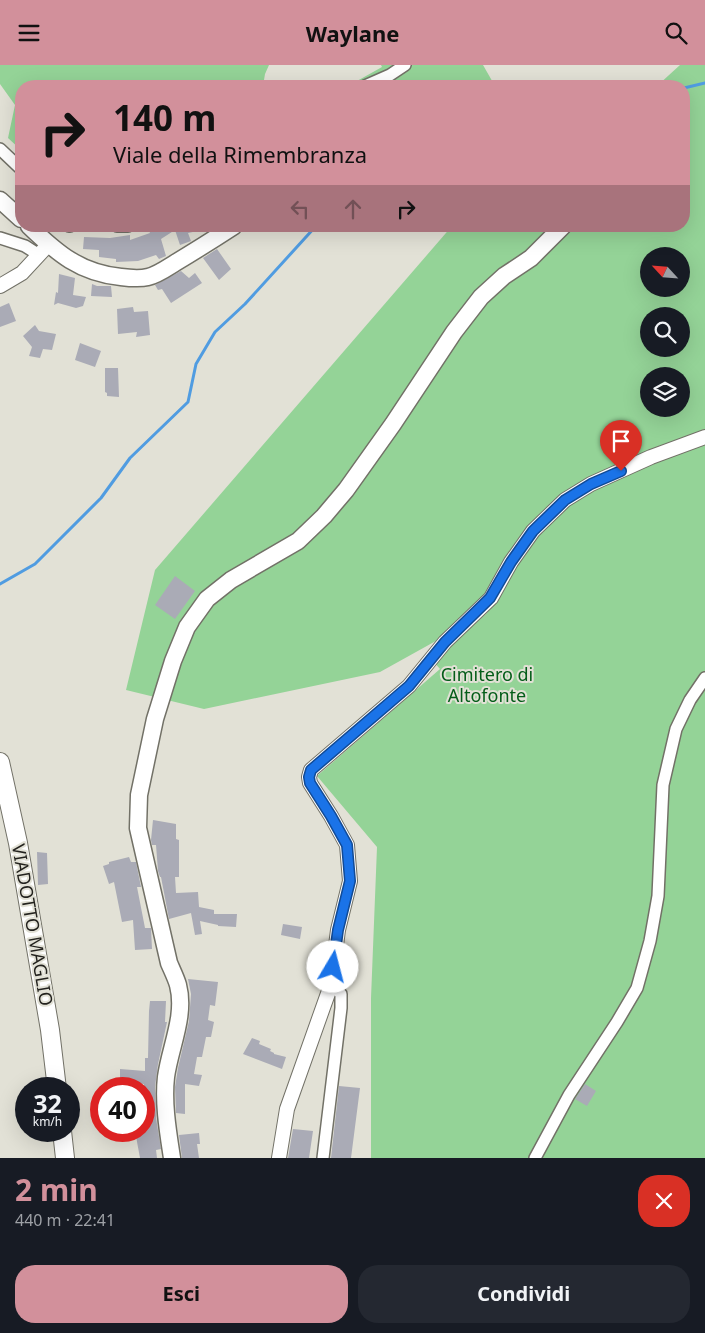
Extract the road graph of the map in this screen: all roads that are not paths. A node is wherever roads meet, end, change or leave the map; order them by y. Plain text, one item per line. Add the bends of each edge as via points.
1 (405, 65) edge
2 (378, 80) edge
3 (0, 149) edge
4 (15, 163) edge
5 (0, 200) edge
6 (15, 214) edge
7 (33, 232) edge
8 (224, 232) edge
9 (557, 232) edge
10 (0, 238) edge
11 (44, 250) junction
12 (0, 286) edge
13 (705, 437) edge
14 (705, 678) edge
15 (0, 762) edge
16 (331, 985) junction
17 (56, 1077) edge
18 (63, 1142) edge
19 (65, 1158) edge
20 (172, 1158) edge
21 (279, 1158) edge
22 (323, 1158) edge
23 (536, 1158) edge

1 - 2 street
3 - 4 street
5 - 6 main road
7 - 11 main road
8 - 11 main road via 148,277 109,276
9 - 20 main road via 531,258 481,297 367,461 324,515 298,541 231,580 207,599 187,627 155,719 139,795 138,829 179,994 177,1030 166,1077 166,1113
10 - 11 street
11 - 12 street via 22,273
13 - 16 street via 591,484 565,500 533,531 490,598 445,642 409,686 311,770 310,783 347,845 350,881 338,930
14 - 23 street via 676,729 663,785 658,896 637,988 569,1095
15 - 17 main road, VIADOTTO MAGLIO via 18,843
16 - 21 street via 287,1109
16 - 22 street via 341,994 341,1008
18 - 19 main road

